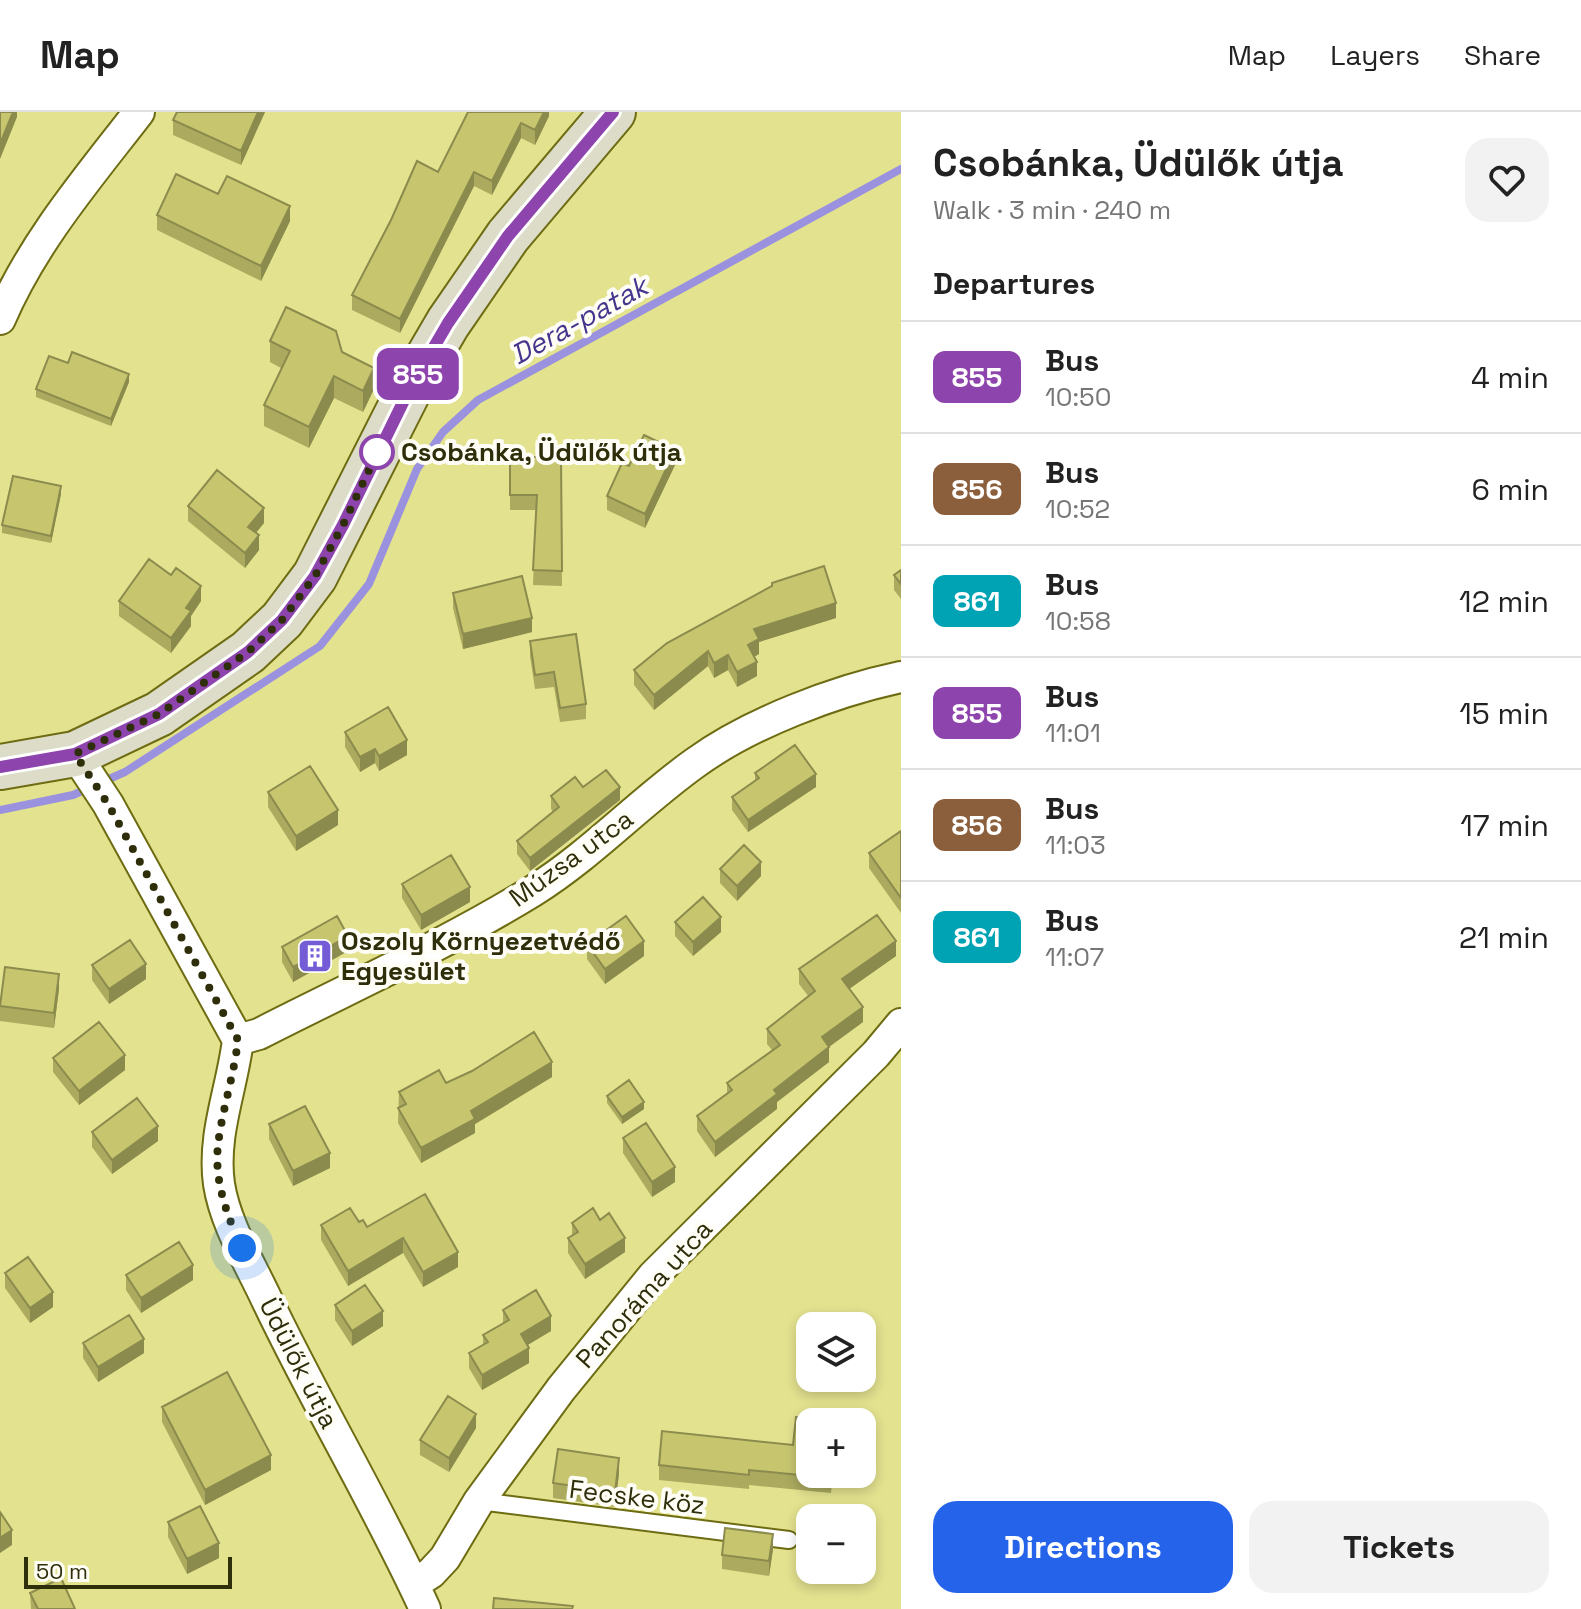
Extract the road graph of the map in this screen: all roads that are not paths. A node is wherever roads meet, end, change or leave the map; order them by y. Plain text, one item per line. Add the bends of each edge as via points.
1 (139, 112) edge
2 (613, 112) edge
3 (0, 319) edge
4 (901, 677) edge
5 (80, 763) junction
6 (0, 767) edge
7 (901, 1024) edge
8 (238, 1040) junction
9 (479, 1501) junction
10 (789, 1540) dead end
11 (420, 1596) edge

1 - 3 street via 63,210
2 - 5 main road via 508,236 448,323 300,599 248,652
4 - 8 street, Múzsa utca via 770,719 696,761 535,890 430,950
5 - 6 main road
5 - 8 street via 108,804
7 - 9 street, Panoráma utca via 653,1276
8 - 11 street, Üdülők útja via 217,1149 219,1185 230,1223
9 - 10 lane, Fecske köz
9 - 11 street, Panoráma utca

